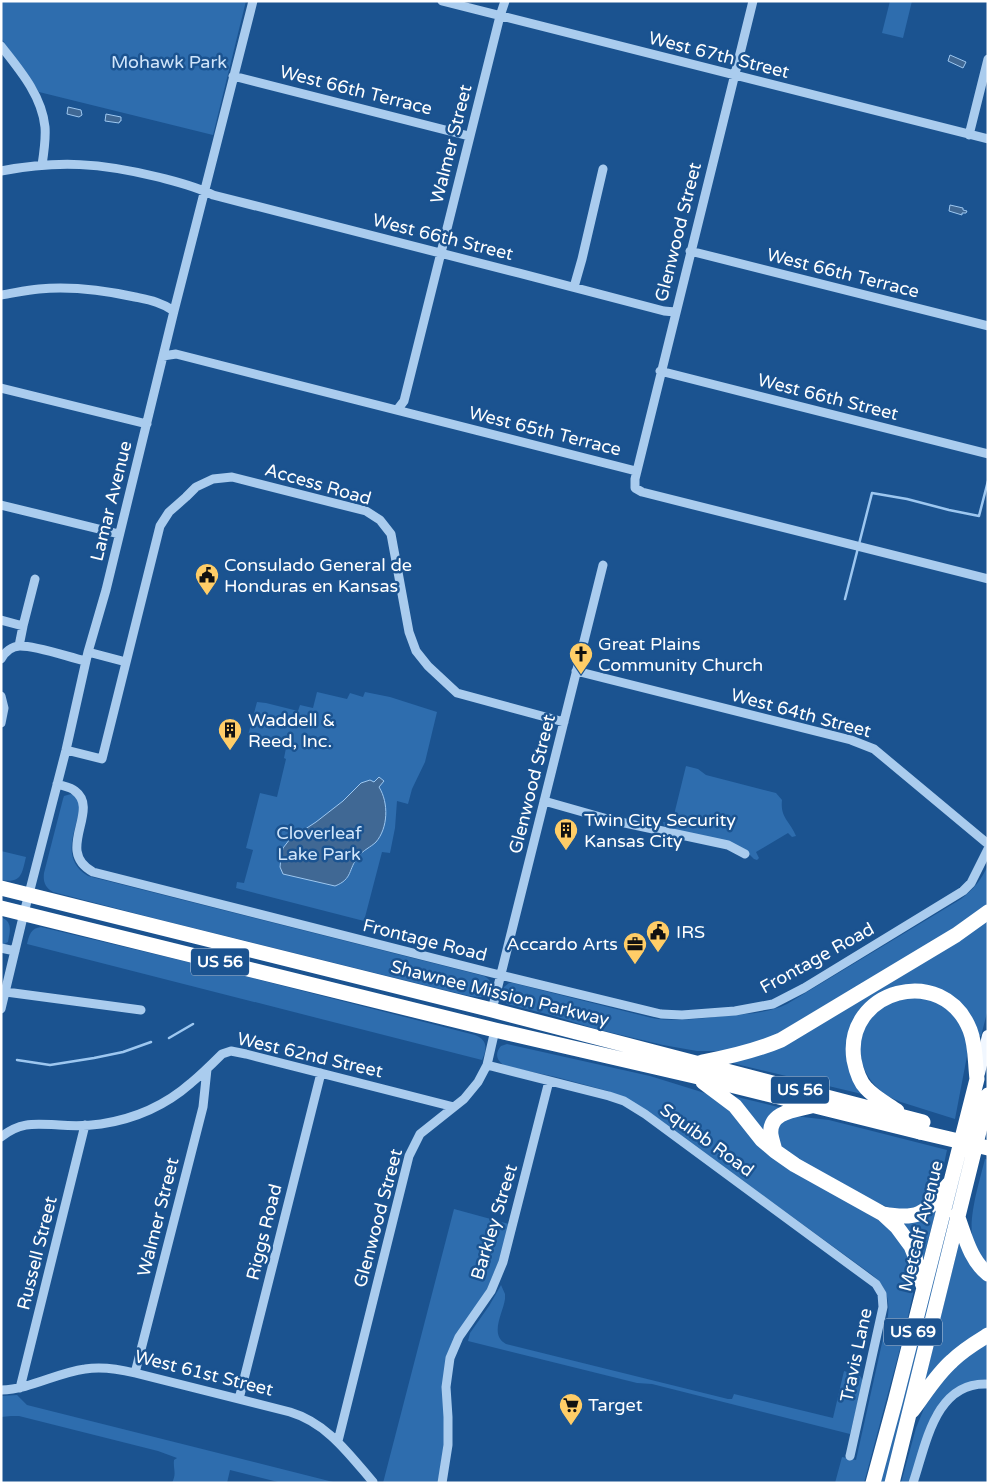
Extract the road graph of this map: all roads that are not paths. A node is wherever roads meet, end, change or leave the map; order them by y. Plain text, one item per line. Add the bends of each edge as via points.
1 (253, 1) edge
2 (442, 1) edge
3 (505, 1) edge
4 (754, 1) edge
5 (500, 16) junction
6 (1, 46) edge
7 (988, 59) edge
8 (735, 75) junction
9 (233, 76) junction
10 (969, 135) junction
11 (470, 136) junction
12 (988, 139) edge
13 (42, 165) junction
14 (603, 169) dead end
15 (1, 172) edge
16 (204, 191) junction
17 (690, 252) junction
18 (441, 253) junction
19 (574, 287) junction
20 (1, 295) edge
21 (174, 311) junction
22 (676, 312) junction
23 (988, 326) edge
24 (163, 356) junction
25 (660, 372) junction
26 (1, 388) edge
27 (397, 410) junction
28 (147, 424) junction
29 (988, 454) edge
30 (636, 471) junction
31 (1, 505) edge
32 (119, 534) junction
33 (603, 565) dead end
34 (35, 579) dead end
35 (988, 579) edge
36 (1, 620) edge
37 (22, 626) junction
38 (19, 646) junction
39 (88, 652) junction
40 (1, 659) edge
41 (86, 661) junction
42 (126, 662) junction
43 (576, 671) junction
44 (1, 696) edge
45 (564, 722) junction
46 (1, 723) edge
47 (66, 750) junction
48 (57, 784) junction
49 (544, 801) junction
50 (988, 844) edge
51 (988, 850) edge
52 (745, 854) dead end
53 (1, 888) edge
54 (28, 895) junction
55 (1, 908) edge
56 (988, 912) edge
57 (24, 913) junction
58 (1, 948) edge
59 (15, 951) junction
60 (500, 975) junction
61 (6, 992) junction
62 (1, 1009) edge
63 (142, 1010) dead end
64 (492, 1010) junction
65 (522, 1018) junction
66 (466, 1023) junction
67 (495, 1030) junction
68 (988, 1036) edge
69 (487, 1065) junction
70 (207, 1068) junction
71 (695, 1069) junction
72 (321, 1073) junction
73 (977, 1079) junction
74 (549, 1081) junction
75 (988, 1095) edge
76 (815, 1106) junction
77 (454, 1107) junction
78 (904, 1116) junction
79 (85, 1125) junction
80 (922, 1127) junction
81 (1, 1137) edge
82 (988, 1138) edge
83 (988, 1148) edge
84 (775, 1151) junction
85 (951, 1182) junction
86 (883, 1214) junction
87 (957, 1215) junction
88 (833, 1252) joint
89 (988, 1274) edge
90 (924, 1288) junction
91 (988, 1335) edge
92 (136, 1373) junction
93 (986, 1384) edge
94 (20, 1388) junction
95 (1, 1390) edge
96 (239, 1399) junction
97 (908, 1415) junction
98 (338, 1441) junction
99 (850, 1456) dead end
100 (373, 1482) edge
101 (442, 1483) edge
102 (873, 1483) edge
103 (892, 1483) edge
104 (913, 1483) edge

1 - 9 street, Lamar Avenue
2 - 5 street, West 67th Street
3 - 5 street, Walmer Street
4 - 8 street, Glenwood Street
5 - 8 street, West 67th Street
5 - 11 street, Walmer Street
6 - 13 street via 39,102 45,126
7 - 10 street
8 - 10 street, West 67th Street
8 - 17 street, Glenwood Street
9 - 11 street, West 66th Terrace
9 - 16 street, Lamar Avenue
10 - 12 street, West 67th Street
11 - 18 street, Walmer Street
13 - 15 street, West 66th Street
13 - 16 street, West 66th Street via 115,168
14 - 19 street
16 - 18 street, West 66th Street
16 - 21 street, Lamar Avenue
17 - 22 street, Glenwood Street
17 - 23 street, West 66th Terrace
18 - 19 street, West 66th Street
18 - 27 street, Walmer Street via 404,401
19 - 22 street, West 66th Street
20 - 21 street via 37,289 78,288 146,299
21 - 24 street, Lamar Avenue
22 - 25 street, Glenwood Street
24 - 27 street, West 65th Terrace via 176,354
24 - 28 street, Lamar Avenue
25 - 29 street, West 66th Street
25 - 30 street, Glenwood Street
26 - 28 street
27 - 30 street, West 65th Terrace
28 - 32 street, Lamar Avenue
30 - 35 street, West 65th Terrace via 635,488 642,492
31 - 32 street
32 - 39 street, Lamar Avenue
33 - 43 street, Glenwood Street
34 - 37 street
36 - 37 street
37 - 38 street
38 - 40 street via 11,648
38 - 41 street
39 - 41 street, Lamar Avenue
39 - 42 street
41 - 47 street, Lamar Avenue
42 - 45 street, Access Road via 160,526 169,512 196,488 213,479 232,477 366,511 380,520 390,534 408,632 416,651 428,666 457,693
42 - 47 street, Access Road via 102,759
43 - 45 street, Glenwood Street
43 - 50 street, West 64th Street via 851,740 874,749
44 - 46 street via 4,708
45 - 49 street, Glenwood Street
47 - 48 street, Lamar Avenue
48 - 54 street, Lamar Avenue
48 - 60 street, Frontage Road via 74,790 83,802 76,851 81,862 93,872
49 - 52 street via 611,820 728,845
49 - 60 street, Glenwood Street
51 - 60 street, Frontage Road via 971,883 954,896 773,1004 682,1015 661,1014
53 - 54 highway, Shawnee Mission Parkway / US 56
54 - 57 street, Lamar Avenue
54 - 64 highway, Shawnee Mission Parkway / US 56
55 - 57 highway, Shawnee Mission Parkway / US 56
56 - 71 highway via 956,935 781,1040
57 - 59 street, Lamar Avenue
57 - 66 highway, Shawnee Mission Parkway / US 56
58 - 59 street
59 - 61 street, Lamar Avenue
60 - 64 street, Glenwood Street
61 - 62 street, Lamar Avenue
61 - 63 street
64 - 65 highway, Shawnee Mission Parkway / US 56
64 - 66 highway
65 - 67 highway
65 - 71 highway, Shawnee Mission Parkway / US 56
66 - 67 highway, Shawnee Mission Parkway / US 56
67 - 69 street, Glenwood Street
67 - 71 highway, Shawnee Mission Parkway / US 56
68 - 73 main road, Metcalf Avenue
69 - 74 street
69 - 77 street, Glenwood Street via 469,1095
70 - 72 street, West 62nd Street via 222,1054 231,1051
70 - 79 street, West 62nd Street via 184,1089 151,1109 118,1120
70 - 92 street, Walmer Street via 203,1107
71 - 76 highway, Shawnee Mission Parkway / US 56
71 - 78 highway, Shawnee Mission Parkway / US 56
71 - 84 highway via 735,1106
72 - 77 street, West 62nd Street
72 - 96 street, Riggs Road
73 - 78 highway, US 69 via 971,1032 950,1002 935,994 916,990 886,997 871,1008 859,1025 853,1053 865,1088
73 - 85 highway, Metcalf Avenue / US 69
74 - 88 street, Squibb Road via 617,1098 631,1105
74 - 101 street, Barkley Street via 503,1262 491,1291 459,1337 449,1361 446,1391 448,1445
75 - 87 highway, Metcalf Avenue
76 - 80 highway, Shawnee Mission Parkway / US 56
76 - 84 highway via 784,1112 775,1120 771,1135
77 - 98 street, Glenwood Street via 420,1134 409,1156
78 - 80 highway, Shawnee Mission Parkway / US 56
79 - 81 street, West 62nd Street via 32,1123
79 - 94 street, Russell Street
80 - 82 highway, Shawnee Mission Parkway / US 56
80 - 83 highway, Shawnee Mission Parkway / US 56, bridge
84 - 86 highway
85 - 86 highway via 922,1212 908,1217
85 - 90 highway, Metcalf Avenue / US 69
86 - 90 highway via 911,1246
87 - 89 highway via 973,1256
87 - 97 highway, Metcalf Avenue
88 - 99 street, Travis Lane via 874,1282 883,1301
90 - 102 highway, Metcalf Avenue / US 69
91 - 97 highway, US 69 via 951,1361
92 - 94 street, West 61st Street via 111,1368 86,1369
92 - 96 street, West 61st Street
93 - 104 street via 966,1387 942,1405 932,1424
94 - 95 street, West 61st Street
96 - 98 street, West 61st Street via 298,1415
97 - 103 highway, Metcalf Avenue / US 69
98 - 100 street, West 61st Street

